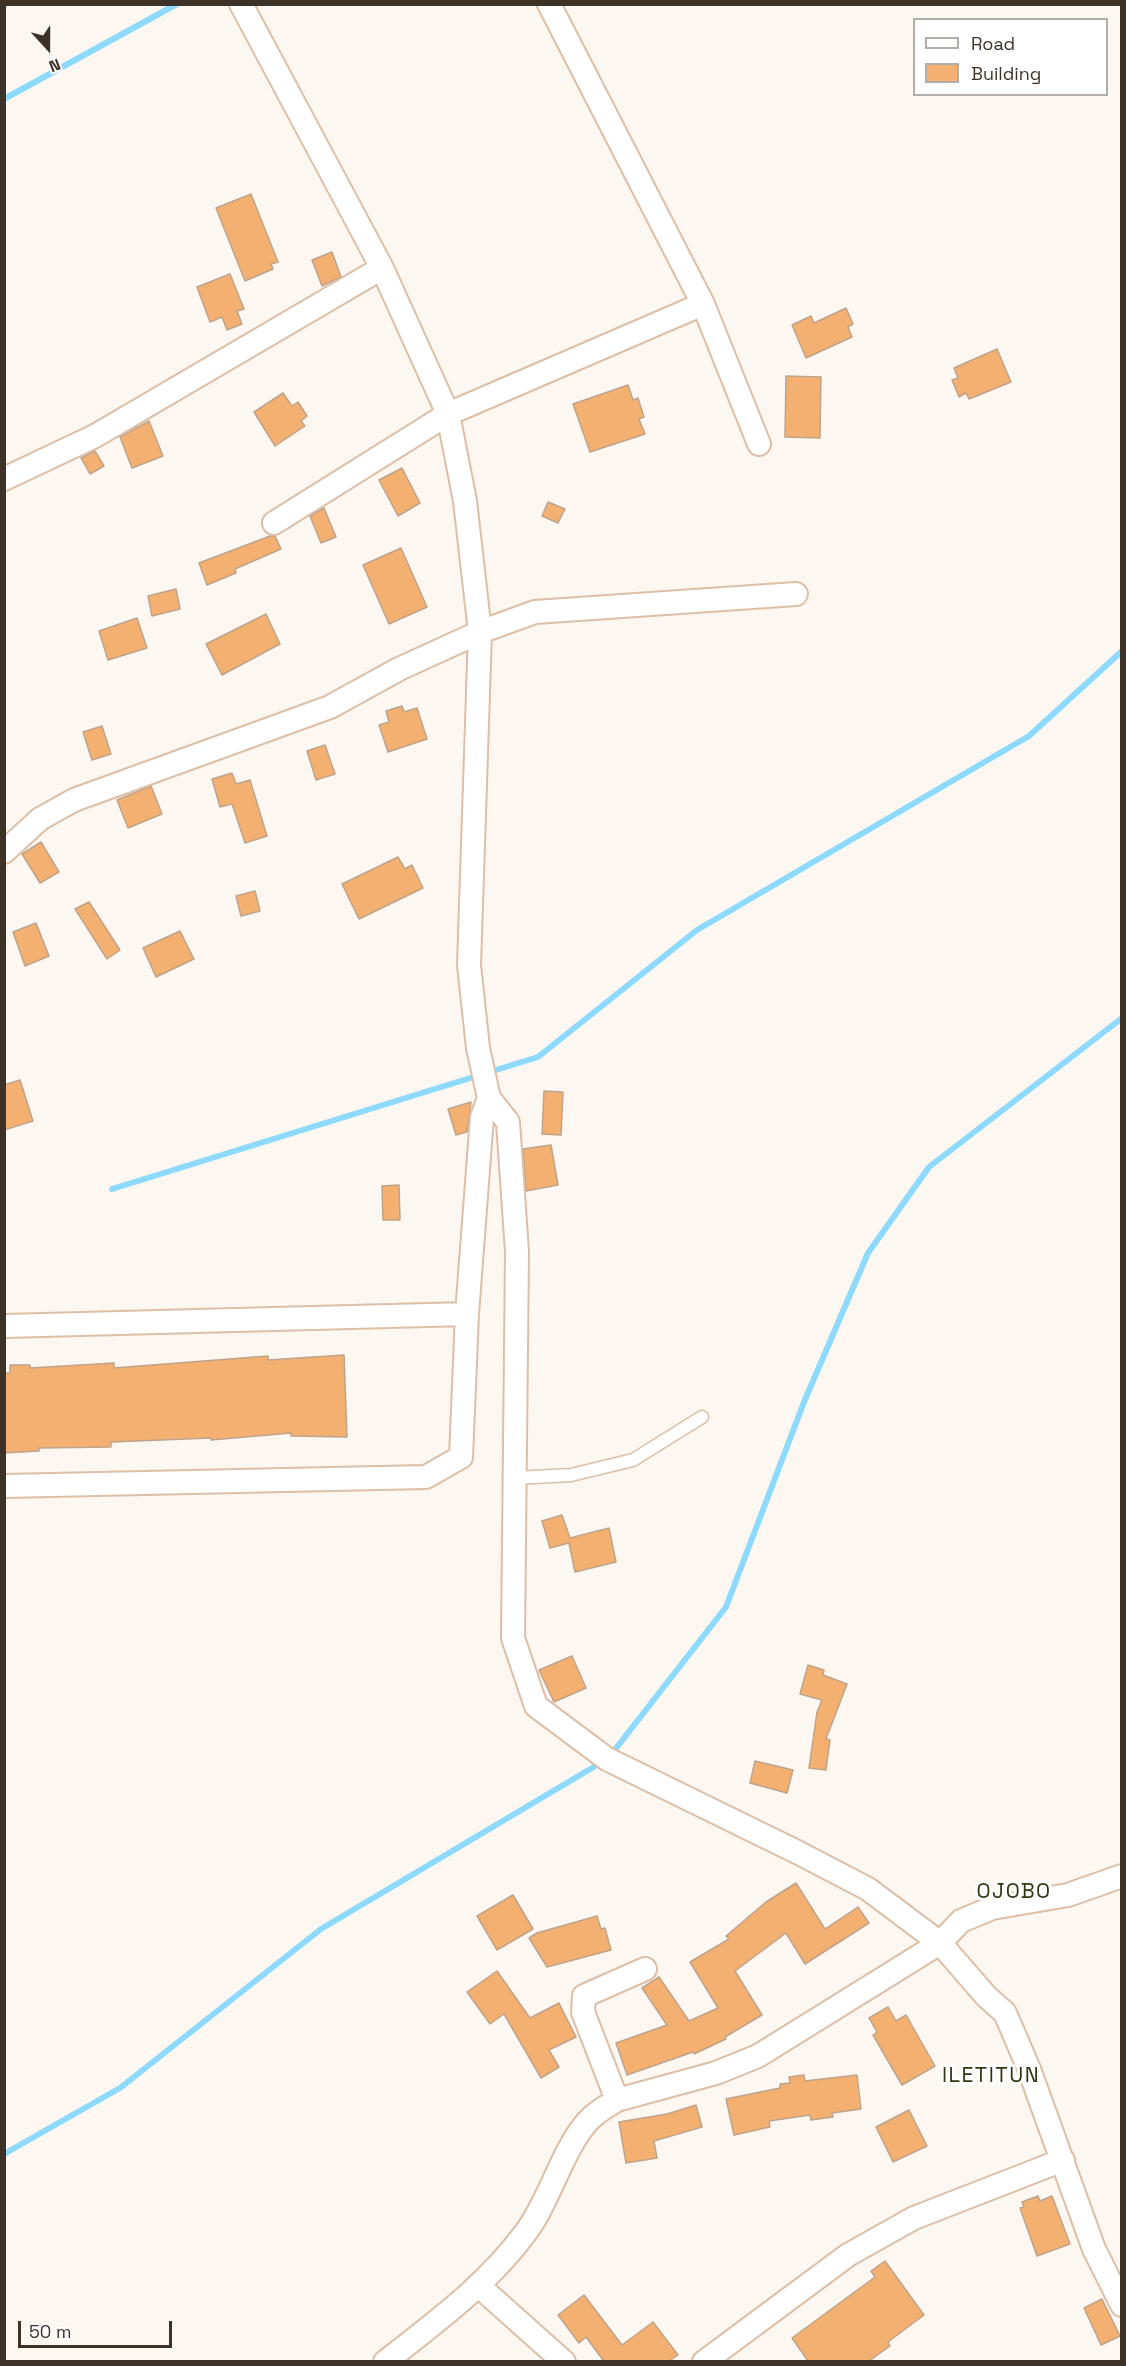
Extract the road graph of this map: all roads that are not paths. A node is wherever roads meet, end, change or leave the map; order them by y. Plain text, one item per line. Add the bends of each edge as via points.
1 (549, 4) edge
2 (244, 9) edge
3 (382, 268) junction
4 (703, 304) junction
5 (448, 414) junction
6 (759, 444) dead end
7 (4, 479) edge
8 (274, 523) dead end
9 (796, 594) dead end
10 (480, 632) junction
11 (4, 852) edge
12 (487, 1089) junction
13 (466, 1314) junction
14 (4, 1326) edge
15 (702, 1418) dead end
16 (515, 1478) junction
17 (4, 1486) edge
18 (1122, 1876) edge
19 (940, 1942) junction
20 (645, 1969) dead end
21 (617, 2100) junction
22 (1063, 2160) junction
23 (480, 2287) junction
24 (1122, 2305) edge
25 (385, 2361) edge
26 (564, 2361) edge
27 (704, 2361) edge

1 - 4 street
2 - 3 street
3 - 5 street
3 - 7 street via 95,436
4 - 5 street
4 - 6 street
5 - 8 street
5 - 10 street via 465,501
9 - 10 street via 535,612
10 - 11 street via 399,669 330,707 74,800 40,819
10 - 12 street via 469,965 478,1048
12 - 13 street
12 - 16 street via 508,1122 511,1152 517,1252
13 - 14 street
13 - 17 street via 460,1457 426,1477
15 - 16 lane via 633,1460 571,1475
16 - 19 street via 513,1638 536,1706 607,1759 868,1890
18 - 19 street via 1068,1895 992,1908 961,1921
19 - 21 street via 758,2056 716,2073
19 - 22 street via 1005,2013
20 - 21 street via 584,1996 583,2012
21 - 23 street via 588,2121 526,2232
22 - 24 street via 1094,2250
22 - 27 street via 914,2218 848,2255
23 - 25 street
23 - 26 street

